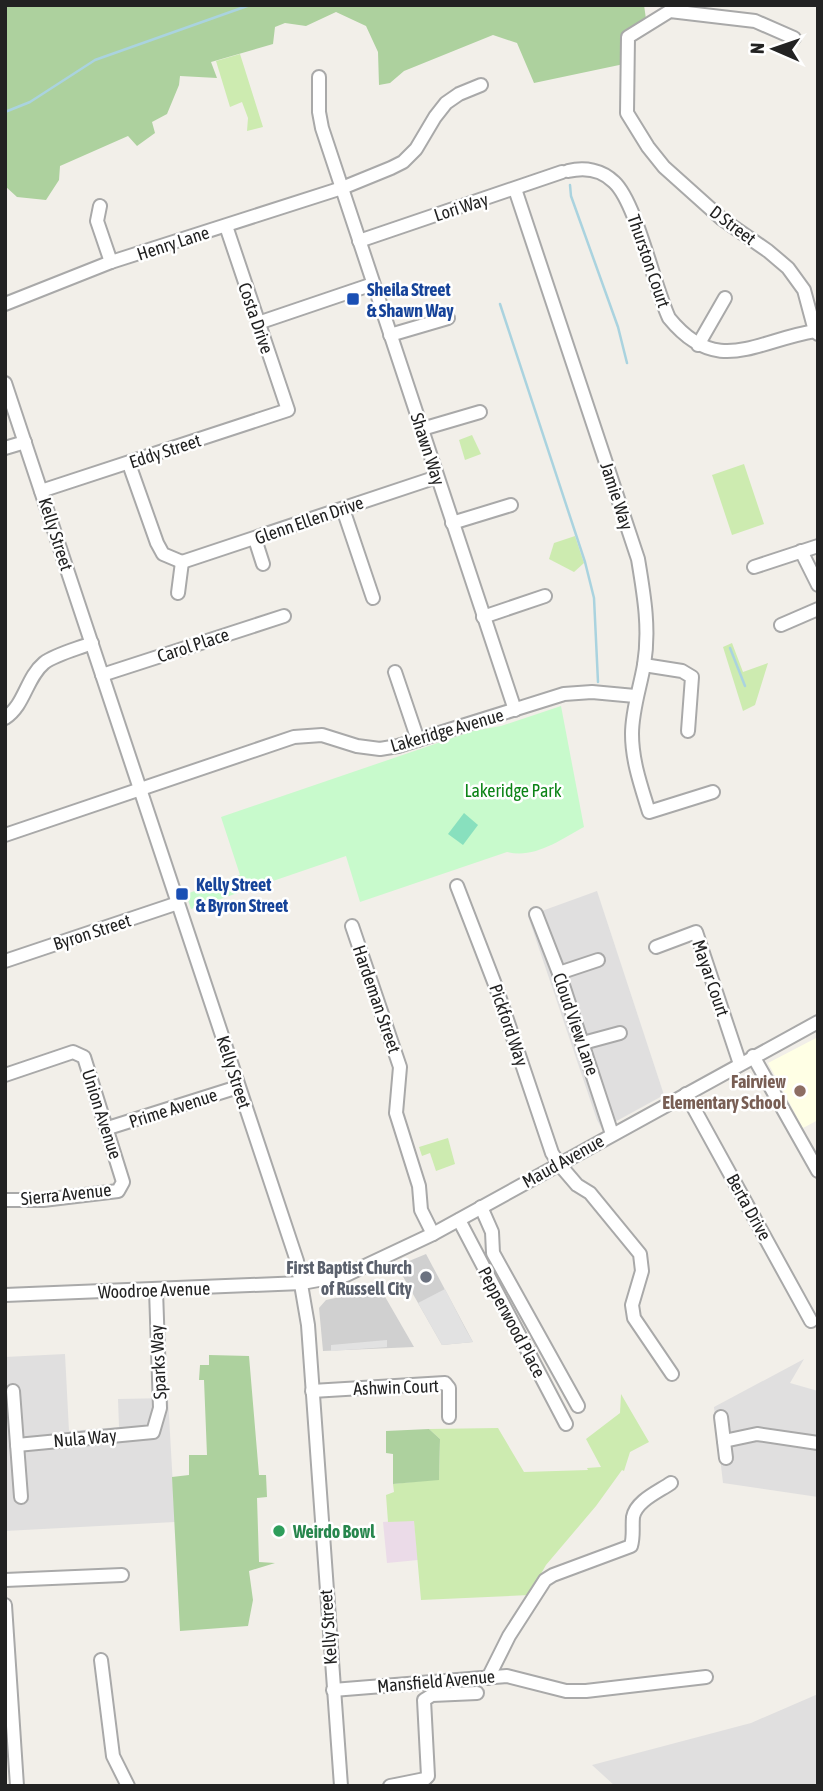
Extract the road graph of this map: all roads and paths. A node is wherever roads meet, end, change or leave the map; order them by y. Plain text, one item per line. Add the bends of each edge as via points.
1 (794, 38) dead end
2 (319, 77) dead end
3 (481, 85) dead end
4 (565, 172) joint
5 (342, 188) junction
6 (515, 189) junction
7 (100, 206) dead end
8 (226, 226) junction
9 (359, 240) junction
10 (111, 262) junction
11 (373, 284) junction
12 (725, 298) dead end
13 (5, 304) edge
14 (448, 318) dead end
15 (258, 323) junction
16 (816, 332) edge
17 (390, 335) junction
18 (698, 345) junction
19 (5, 383) edge
20 (288, 410) joint
21 (480, 412) dead end
22 (422, 429) junction
23 (25, 442) junction
24 (5, 448) edge
25 (129, 464) junction
26 (437, 477) junction
27 (41, 491) junction
28 (511, 505) dead end
29 (343, 509) junction
30 (453, 523) junction
31 (255, 539) junction
32 (818, 546) edge
33 (802, 551) junction
34 (182, 562) junction
35 (263, 564) dead end
36 (754, 566) dead end
37 (818, 585) edge
38 (178, 593) dead end
39 (545, 596) dead end
40 (373, 598) dead end
41 (818, 609) edge
42 (284, 616) dead end
43 (483, 617) junction
44 (781, 625) dead end
45 (92, 643) junction
46 (644, 665) junction
47 (395, 673) dead end
48 (102, 675) junction
49 (635, 696) junction
50 (515, 710) junction
51 (5, 718) edge
52 (688, 731) dead end
53 (418, 740) junction
54 (140, 789) junction
55 (713, 792) dead end
56 (5, 835) edge
57 (457, 886) dead end
58 (178, 903) junction
59 (537, 914) dead end
60 (352, 926) dead end
61 (656, 947) dead end
62 (598, 960) dead end
63 (5, 961) edge
64 (559, 973) junction
65 (818, 1022) edge
66 (620, 1033) dead end
67 (583, 1044) junction
68 (753, 1056) junction
69 (740, 1064) junction
70 (5, 1074) edge
71 (238, 1087) junction
72 (686, 1094) junction
73 (108, 1128) junction
74 (612, 1134) junction
75 (559, 1164) junction
76 (818, 1171) edge
77 (123, 1182) joint
78 (5, 1200) edge
79 (481, 1207) junction
80 (459, 1220) junction
81 (433, 1234) junction
82 (303, 1283) junction
83 (156, 1290) junction
84 (5, 1295) edge
85 (811, 1321) dead end
86 (672, 1374) dead end
87 (13, 1391) dead end
88 (312, 1391) junction
89 (579, 1406) dead end
90 (721, 1417) dead end
91 (449, 1418) dead end
92 (566, 1423) dead end
93 (153, 1432) joint
94 (724, 1441) junction
95 (818, 1443) edge
96 (17, 1445) junction
97 (726, 1458) dead end
98 (671, 1483) dead end
99 (21, 1497) dead end
100 (122, 1575) dead end
101 (5, 1580) edge
102 (5, 1605) edge
103 (101, 1660) dead end
104 (705, 1677) dead end
105 (488, 1678) junction
106 (333, 1690) junction
107 (477, 1693) dead end
108 (17, 1786) edge
109 (128, 1786) edge
110 (341, 1786) edge
111 (390, 1786) edge

1 - 16 street, D Street via 755,21 670,11 628,37 627,113 664,167 722,219 788,268 804,290
2 - 5 street, Shawn Way via 320,120
3 - 5 street, Henry Lane via 446,103 402,162
4 - 6 street, Lori Way
4 - 18 street, Thurston Court via 594,171 623,192 669,318 681,334
5 - 8 street, Henry Lane
5 - 9 street, Shawn Way
6 - 9 street, Lori Way
6 - 46 street, Jamie Way via 638,559 648,615
7 - 10 street via 97,221
8 - 10 street, Henry Lane
8 - 15 street, Costa Drive
9 - 11 street, Shawn Way
10 - 13 street, Henry Lane
11 - 15 street
11 - 17 street, Shawn Way
12 - 18 street
14 - 17 street
15 - 20 street, Costa Drive
16 - 18 street via 737,351
17 - 22 street, Shawn Way
19 - 23 street, Kelly Street
20 - 25 street, Eddy Street
21 - 22 street
22 - 26 street, Shawn Way
23 - 24 street
23 - 27 street, Kelly Street
25 - 27 street, Eddy Street
25 - 34 street via 157,544 163,554
26 - 29 street, Glenn Ellen Drive
26 - 30 street, Shawn Way
27 - 45 street, Kelly Street
28 - 30 street
29 - 31 street, Glenn Ellen Drive
29 - 40 street
30 - 43 street, Shawn Way
31 - 34 street, Glenn Ellen Drive
31 - 35 street
32 - 33 street
33 - 36 street
33 - 37 street
34 - 38 street
39 - 43 street
41 - 44 street
42 - 48 street, Carol Place
43 - 50 street, Shawn Way
45 - 48 street, Kelly Street
45 - 51 street via 45,663 30,680 21,703
46 - 49 street, Jamie Way
46 - 52 street via 692,677
47 - 53 street
48 - 54 street, Kelly Street
49 - 50 street, Lakeridge Avenue via 564,694
49 - 55 street, Jamie Way via 634,760 649,812
50 - 53 street, Lakeridge Avenue
53 - 54 street, Lakeridge Avenue via 380,748 322,735 294,737
54 - 56 street, Lakeridge Avenue
54 - 58 street, Kelly Street
57 - 75 street, Pickford Way
58 - 63 street, Byron Street
58 - 71 street, Kelly Street
59 - 64 street, Cloud View Lane
60 - 81 street, Hardeman Street via 400,1067 396,1113 419,1186 421,1210
61 - 69 street, Mayar Court via 696,932
62 - 64 street
64 - 67 street, Cloud View Lane
65 - 68 street, Maud Avenue
66 - 67 street
67 - 74 street, Cloud View Lane
68 - 69 street, Maud Avenue
68 - 76 street
69 - 72 street, Maud Avenue
70 - 73 street, Union Avenue via 74,1052 84,1057
71 - 73 street, Prime Avenue
71 - 82 street, Kelly Street
72 - 74 street, Maud Avenue
72 - 85 street, Berta Drive
73 - 77 street, Union Avenue
74 - 75 street, Maud Avenue
75 - 79 street, Maud Avenue
75 - 86 street via 590,1193 640,1254 634,1318
77 - 78 street, Sierra Avenue via 118,1191
79 - 80 street, Maud Avenue
79 - 89 street via 492,1232 493,1253
80 - 81 street, Maud Avenue
80 - 92 street, Pepperwood Place
81 - 82 street, Maud Avenue via 346,1275
82 - 83 street, Woodroe Avenue
82 - 88 street, Kelly Street
83 - 84 street, Woodroe Avenue
83 - 93 street, Sparks Way via 160,1408
87 - 96 street
88 - 91 street, Ashwin Court via 444,1383 449,1388
88 - 106 street, Kelly Street
90 - 94 street
93 - 96 street, Nula Way
94 - 95 street via 757,1434
94 - 97 street
96 - 99 street
98 - 105 street via 637,1506 631,1546 545,1580
100 - 101 street
102 - 108 street
103 - 109 street via 113,1756
104 - 105 street, Mansfield Avenue via 586,1691 566,1691 507,1676
105 - 106 street, Mansfield Avenue
106 - 110 street, Kelly Street
107 - 111 street via 432,1695 424,1700 428,1776

